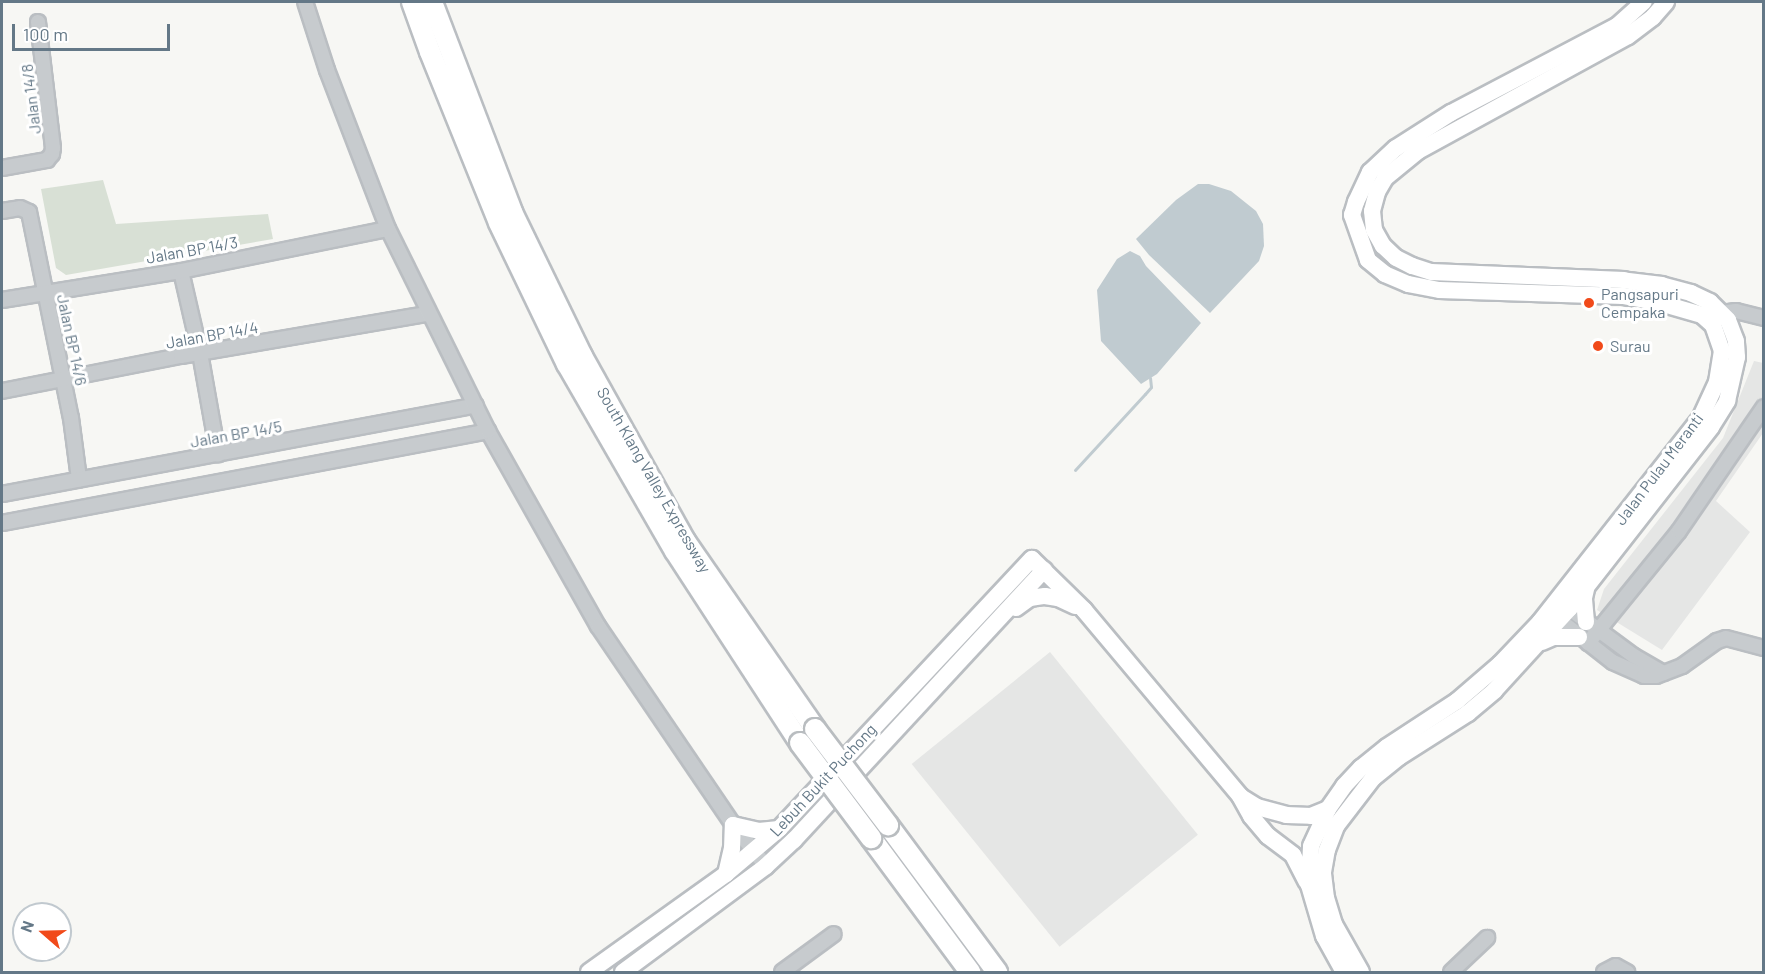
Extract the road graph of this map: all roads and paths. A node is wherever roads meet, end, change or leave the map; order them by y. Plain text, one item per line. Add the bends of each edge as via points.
1 (305, 2) edge
2 (412, 2) edge
3 (432, 2) edge
4 (1644, 2) edge
5 (1666, 2) edge
6 (38, 22) dead end
7 (2, 168) edge
8 (2, 211) edge
9 (388, 229) junction
10 (181, 271) junction
11 (45, 292) junction
12 (2, 300) edge
13 (1720, 313) junction
14 (428, 314) junction
15 (1764, 318) edge
16 (200, 353) junction
17 (63, 380) junction
18 (2, 391) edge
19 (476, 405) junction
20 (1764, 408) edge
21 (488, 432) junction
22 (218, 454) junction
23 (79, 479) junction
24 (2, 494) edge
25 (2, 523) edge
26 (1038, 565) junction
27 (1587, 585) junction
28 (1084, 610) junction
29 (1559, 610) junction
30 (1001, 618) junction
31 (1592, 626) junction
32 (1583, 640) junction
33 (1540, 644) junction
34 (1763, 646) edge
35 (1664, 673) junction
36 (1240, 796) junction
37 (1328, 809) junction
38 (733, 825) junction
39 (779, 829) junction
40 (754, 852) junction
41 (766, 866) junction
42 (726, 874) junction
43 (1309, 885) junction
44 (834, 934) dead end
45 (1486, 938) dead end
46 (627, 970) edge
47 (589, 972) edge
48 (782, 972) edge
49 (970, 972) edge
50 (997, 972) edge
51 (1344, 972) edge
52 (1361, 972) edge
53 (1451, 972) edge
54 (1604, 972) edge
55 (1628, 972) edge

1 - 9 street
2 - 49 highway, South Klang Valley Expressway, bridge via 499,222 567,364 675,551 800,743
3 - 50 highway, South Klang Valley Expressway, bridge via 512,212 582,356 685,541 815,729
4 - 29 main road, Jalan Pulau Meranti via 1617,26 1451,113 1396,148 1370,172 1352,215 1368,260 1385,274 1408,284 1439,290 1623,296 1683,308 1702,315 1713,325 1721,344 1721,364 1700,419
5 - 13 main road, Jalan Pulau Meranti via 1628,36 1398,165 1377,192 1372,211 1374,230 1395,258 1431,273 1624,280 1662,285 1710,302
6 - 7 street, Jalan 14/8 via 52,154 47,160
8 - 11 street, Jalan BP 14/6 via 20,208 29,213
9 - 10 street, Jalan BP 14/3
9 - 14 street
10 - 11 street, Jalan BP 14/3
10 - 16 street
11 - 12 street, Jalan BP 14/3
11 - 17 street, Jalan BP 14/6
13 - 15 street via 1736,311
13 - 27 main road, Jalan Pulau Meranti via 1732,330 1737,357 1727,401 1711,427
14 - 16 street, Jalan BP 14/4
14 - 19 street
16 - 17 street, Jalan BP 14/4
16 - 22 street
17 - 18 street, Jalan BP 14/4
17 - 23 street, Jalan BP 14/6
19 - 21 street
19 - 22 street, Jalan BP 14/5
20 - 31 street via 1679,531
21 - 25 street
21 - 38 street via 598,626
22 - 23 street, Jalan BP 14/5
23 - 24 street, Jalan BP 14/5
26 - 28 main road
26 - 30 main road, Lebuh Bukit Puchong
26 - 39 main road, Lebuh Bukit Puchong
27 - 29 main road, Jalan Pulau Meranti
27 - 31 main road via 1584,598
28 - 30 main road via 1045,596 1030,598
28 - 36 main road
29 - 31 street
29 - 32 street
29 - 33 main road, Jalan Pulau Meranti
29 - 37 main road, Jalan Pulau Meranti via 1457,701 1361,768
30 - 41 main road, Lebuh Bukit Puchong
31 - 32 street
31 - 35 street
32 - 33 main road via 1553,637
32 - 35 street via 1630,671 1644,676
33 - 52 main road, Jalan Pulau Meranti via 1468,713 1373,778 1336,826 1323,872 1326,898 1334,924
34 - 35 street via 1726,638
36 - 37 main road via 1257,807 1286,815 1311,816
36 - 43 main road via 1268,836 1293,855
37 - 43 main road, Jalan Pulau Meranti via 1311,846
38 - 39 main road via 759,831
38 - 40 street
38 - 42 main road
39 - 40 main road, Lebuh Bukit Puchong
40 - 41 street
40 - 42 main road, Lebuh Bukit Puchong
41 - 46 main road, Lebuh Bukit Puchong
42 - 47 main road, Lebuh Bukit Puchong
43 - 51 main road, Jalan Pulau Meranti via 1324,936
44 - 48 street
45 - 53 street
54 - 55 street via 1616,966

